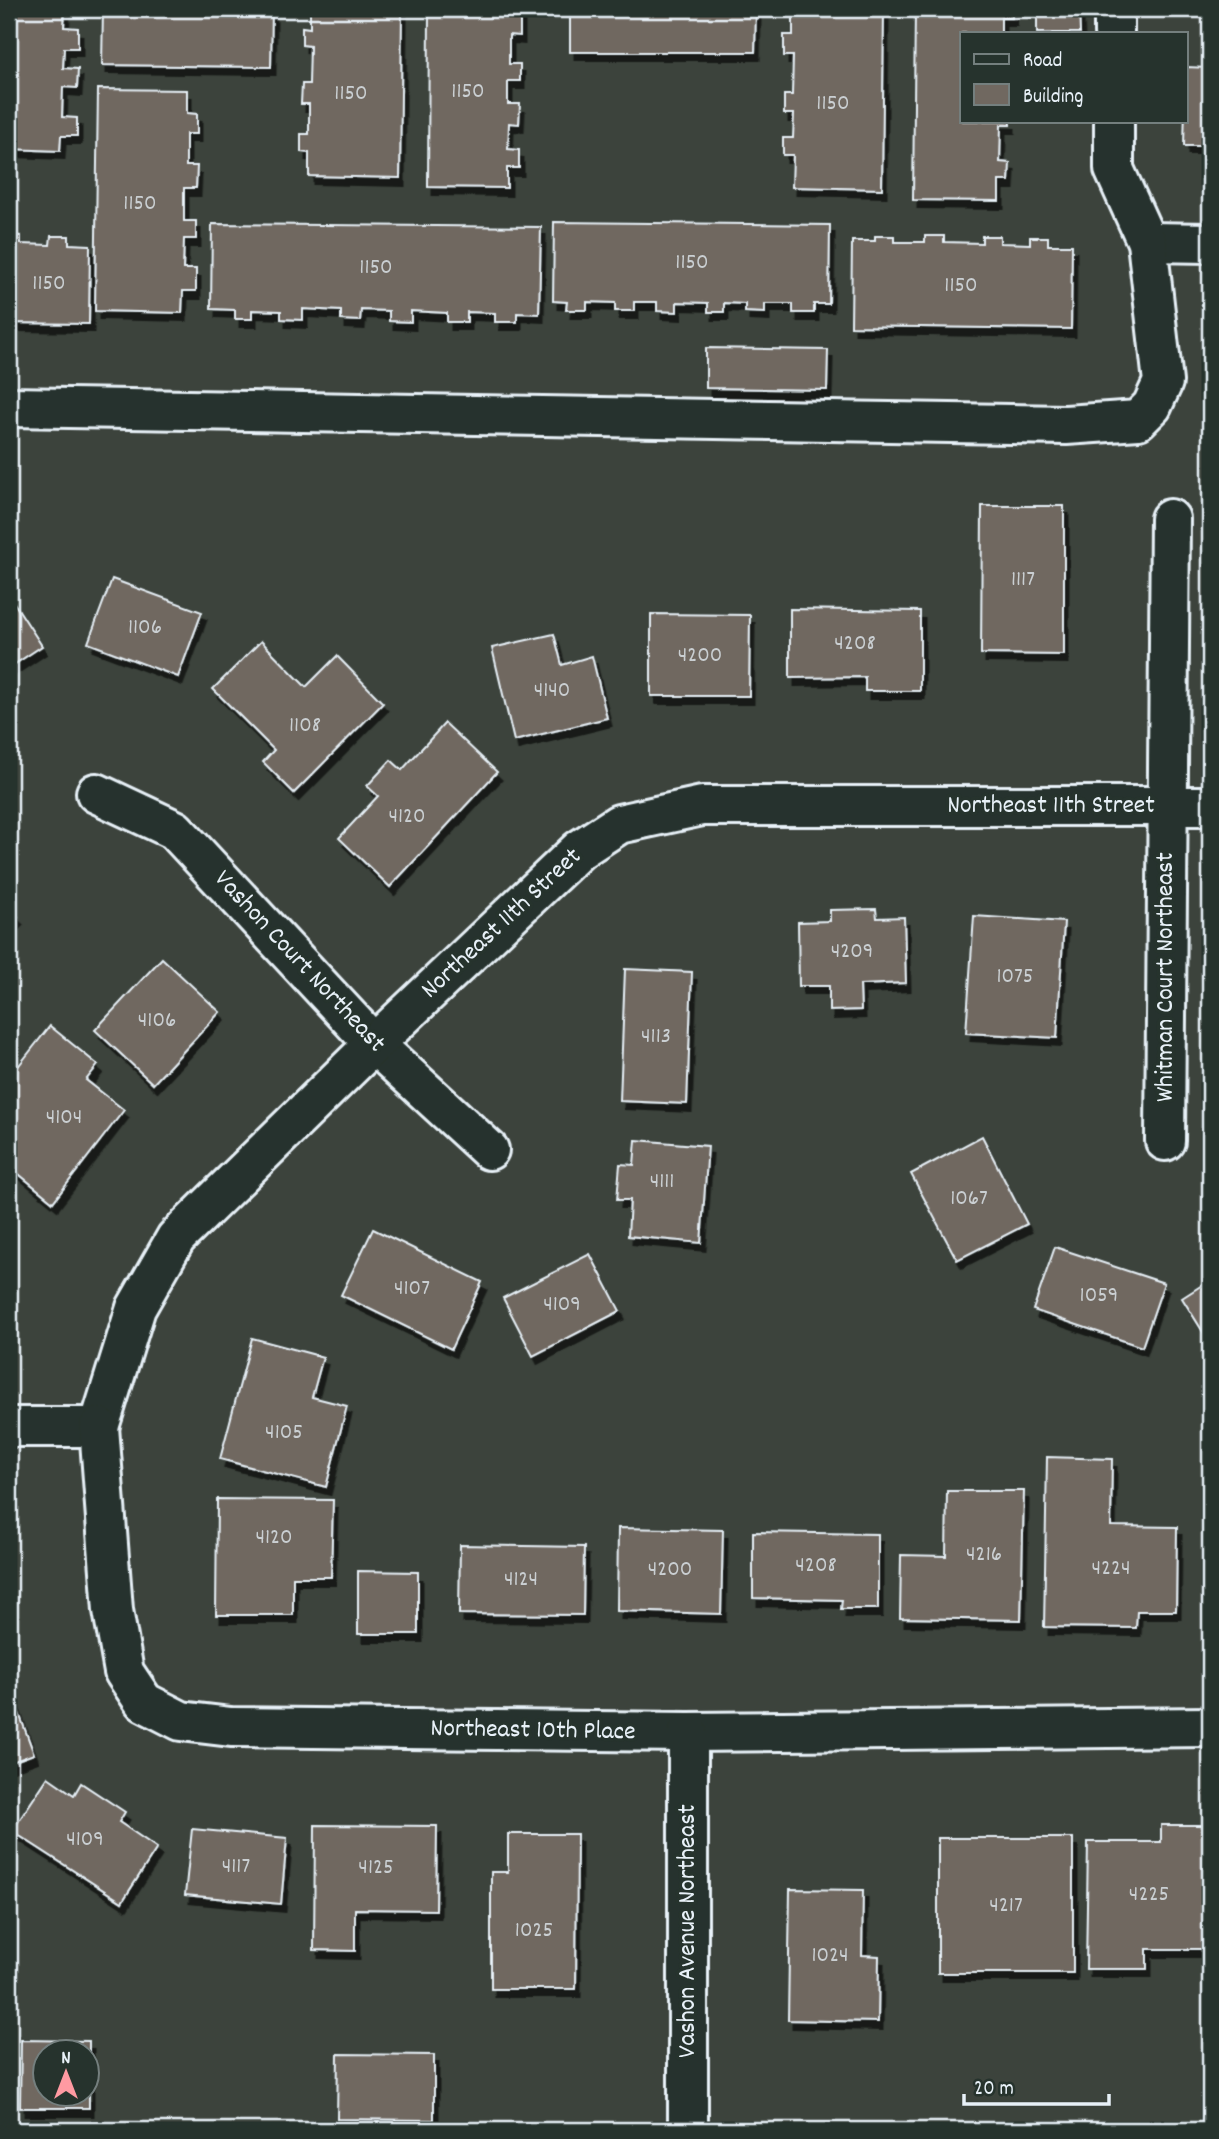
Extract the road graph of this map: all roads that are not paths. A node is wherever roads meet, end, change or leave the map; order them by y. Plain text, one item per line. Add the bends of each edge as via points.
1 (1114, 9) edge
2 (1114, 32) edge
3 (1114, 122) edge
4 (1147, 242) junction
5 (1210, 243) edge
6 (9, 407) edge
7 (1170, 519) dead end
8 (96, 793) dead end
9 (1167, 806) junction
10 (1210, 806) edge
11 (374, 1044) junction
12 (1165, 1141) dead end
13 (489, 1150) dead end
14 (9, 1427) edge
15 (99, 1427) junction
16 (1210, 1727) edge
17 (688, 1732) junction
18 (688, 2130) edge

1 - 2 street
3 - 4 street via 1114,169
4 - 5 street
4 - 6 street via 1163,382 1152,406 1138,420 1066,425
7 - 9 street, Whitman Court Northeast
8 - 11 street, Vashon Court Northeast via 175,830
9 - 10 street, Northeast 11th Street
9 - 11 street, Northeast 11th Street via 702,806 619,824 579,850
9 - 12 street, Whitman Court Northeast
11 - 13 street, Vashon Court Northeast
11 - 15 street, Northeast 11th Street via 176,1238 136,1308
14 - 15 street
15 - 17 street, Northeast 10th Place via 113,1610 124,1672 144,1702 181,1721 231,1727
16 - 17 street, Northeast 10th Place
17 - 18 street, Vashon Avenue Northeast

